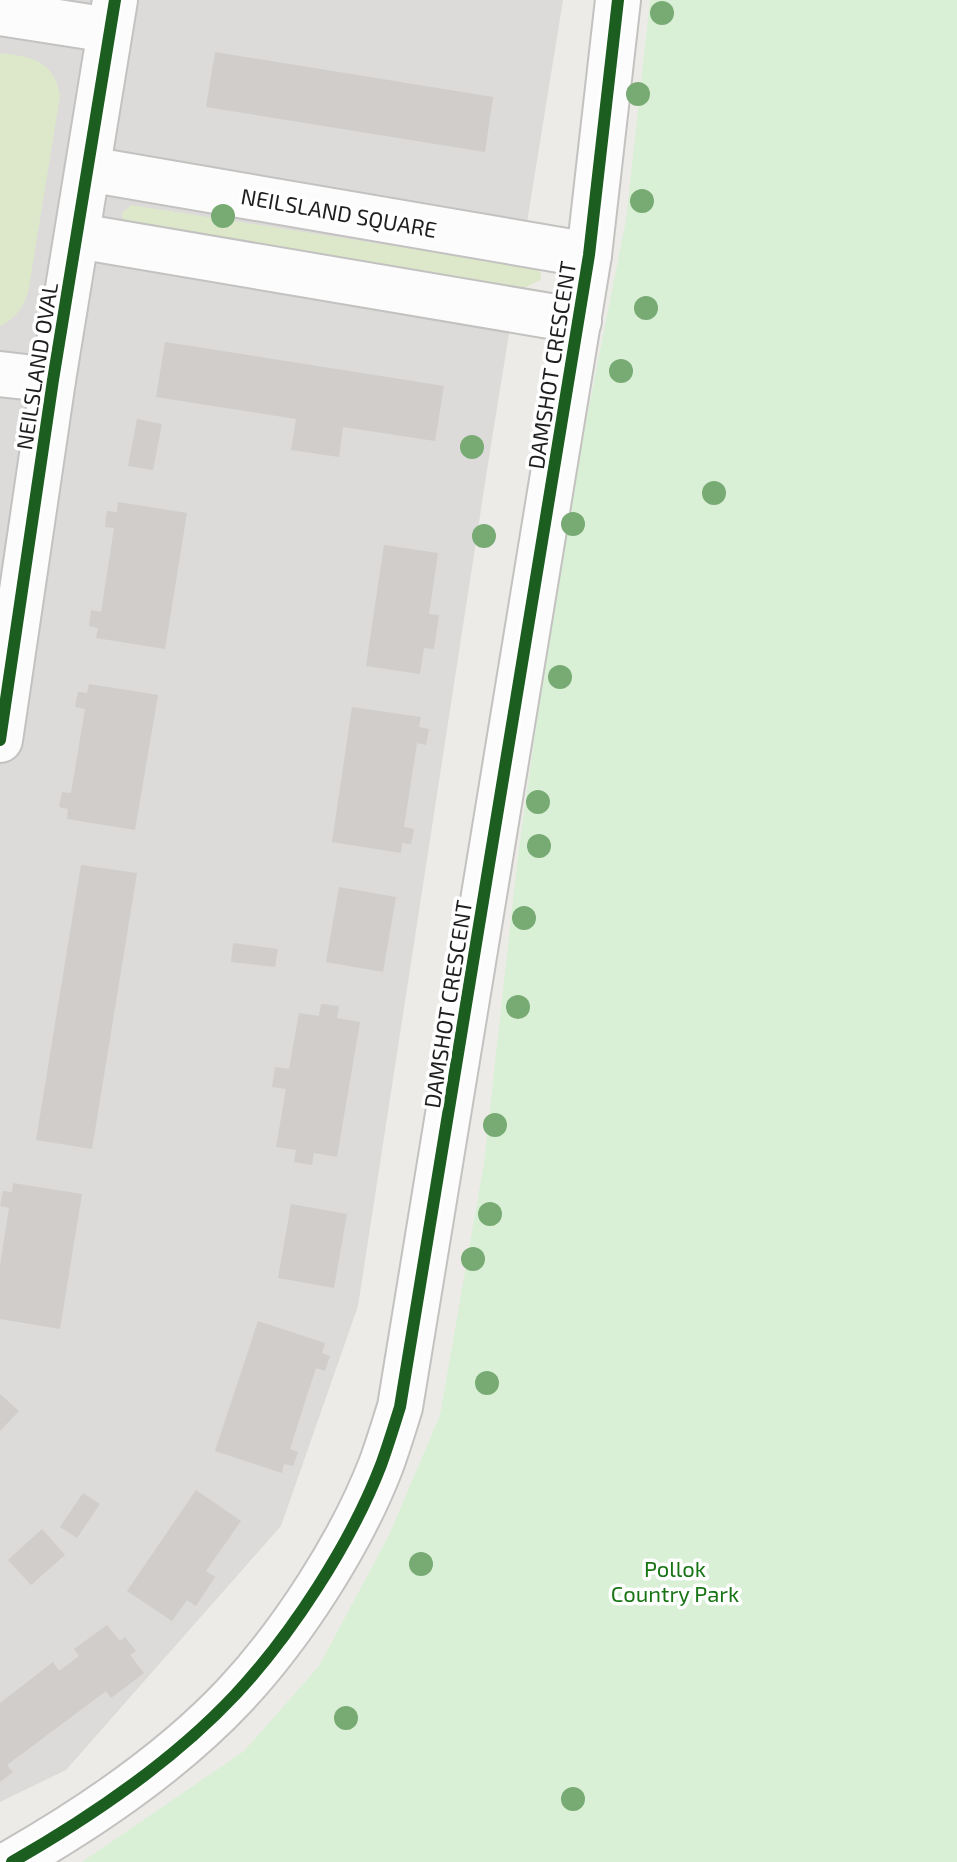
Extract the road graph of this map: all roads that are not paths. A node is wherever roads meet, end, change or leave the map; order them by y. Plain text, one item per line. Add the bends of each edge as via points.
1 (618, 0) edge
2 (0, 13) edge
3 (112, 15) edge
4 (88, 169) junction
5 (78, 236) junction
6 (589, 255) junction
7 (579, 321) junction
8 (0, 374) edge
9 (53, 380) junction
10 (0, 740) edge
11 (12, 1862) edge

1 - 6 street, DAMSHOT CRESCENT
2 - 3 street
3 - 4 street, NEILSLAND OVAL
4 - 5 street, NEILSLAND OVAL
4 - 6 street, NEILSLAND SQUARE
5 - 7 street
5 - 9 street, NEILSLAND OVAL
6 - 7 street, DAMSHOT CRESCENT
7 - 11 street, DAMSHOT CRESCENT via 408,1372 381,1467 340,1551 294,1622 235,1695 113,1797
8 - 9 street
9 - 10 street, NEILSLAND OVAL

